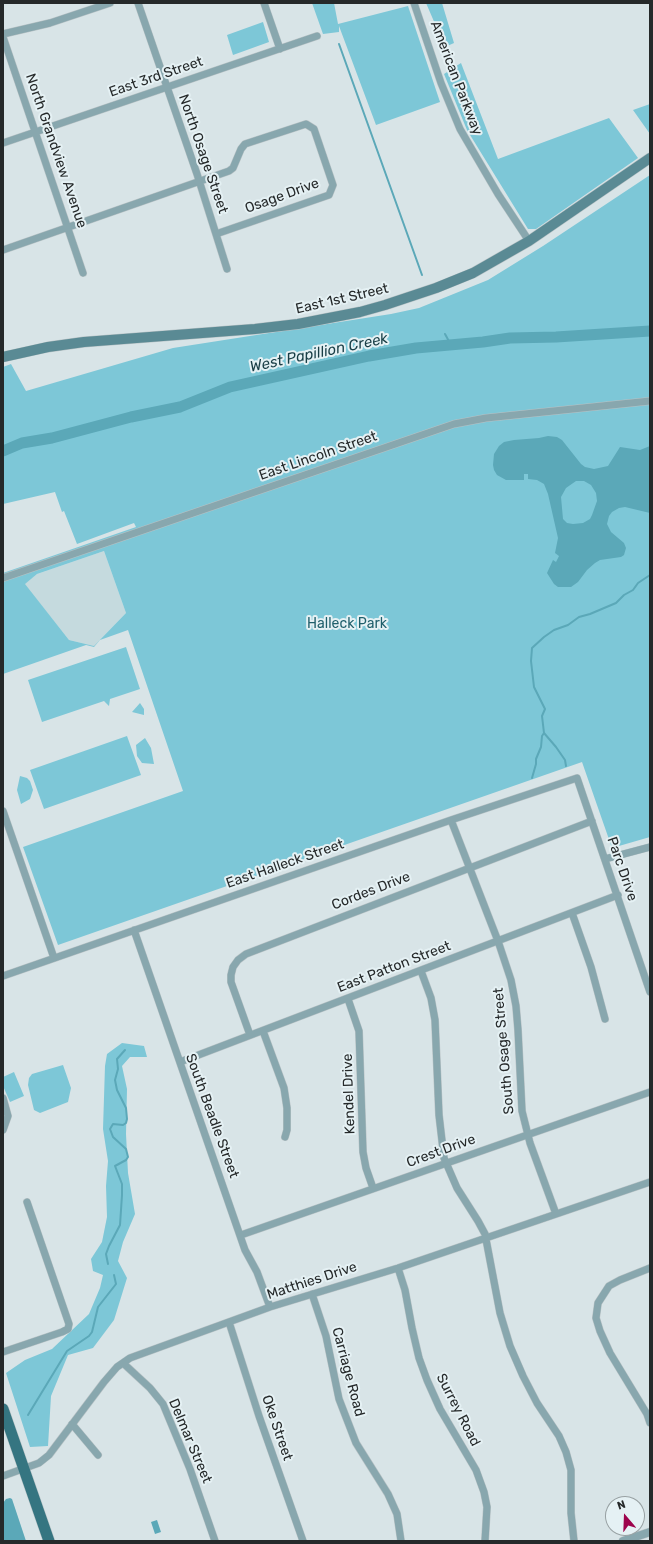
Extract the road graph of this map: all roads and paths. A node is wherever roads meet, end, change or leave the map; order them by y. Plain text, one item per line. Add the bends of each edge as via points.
1 (110, 3) edge
2 (138, 3) edge
3 (264, 3) edge
4 (414, 3) edge
5 (3, 36) edge
6 (317, 36) dead end
7 (280, 49) junction
8 (166, 87) junction
9 (36, 131) junction
10 (3, 142) edge
11 (650, 158) edge
12 (199, 182) junction
13 (69, 228) junction
14 (216, 234) junction
15 (529, 241) junction
16 (3, 250) edge
17 (227, 269) dead end
18 (83, 273) dead end
19 (3, 357) edge
20 (650, 401) edge
21 (3, 578) edge
22 (577, 778) joint
23 (3, 811) edge
24 (451, 820) junction
25 (592, 821) junction
26 (650, 847) edge
27 (605, 859) junction
28 (470, 868) junction
29 (618, 895) junction
30 (572, 913) junction
31 (134, 930) junction
32 (498, 941) junction
33 (54, 958) junction
34 (421, 971) junction
35 (3, 976) edge
36 (650, 992) edge
37 (348, 999) junction
38 (605, 1019) dead end
39 (263, 1031) junction
40 (250, 1036) junction
41 (180, 1062) junction
42 (650, 1092) edge
43 (3, 1098) edge
44 (3, 1130) edge
45 (527, 1134) junction
46 (285, 1137) dead end
47 (445, 1164) junction
48 (650, 1182) edge
49 (372, 1188) junction
50 (27, 1202) dead end
51 (556, 1214) junction
52 (240, 1235) junction
53 (486, 1238) junction
54 (398, 1268) junction
55 (650, 1268) edge
56 (312, 1294) junction
57 (270, 1307) junction
58 (229, 1322) junction
59 (3, 1352) edge
60 (122, 1363) junction
61 (3, 1409) edge
62 (650, 1423) edge
63 (72, 1424) junction
64 (98, 1455) dead end
65 (24, 1468) junction
66 (3, 1476) edge
67 (650, 1532) edge
68 (49, 1541) edge
69 (215, 1541) edge
70 (303, 1541) edge
71 (401, 1541) edge
72 (485, 1541) edge
73 (574, 1541) edge
74 (623, 1541) edge

1 - 5 street
2 - 8 street, North Osage Street
3 - 7 street
4 - 15 street, American Parkway via 441,83 460,129 473,154
5 - 9 street, North Grandview Avenue
6 - 7 street, East 3rd Street
7 - 8 street, East 3rd Street
8 - 9 street, East 3rd Street
8 - 12 street, North Osage Street
9 - 10 street, East 3rd Street
9 - 13 street, North Grandview Avenue
11 - 15 main road, East 1st Street
12 - 13 street
12 - 14 street, North Osage Street
12 - 14 street, Osage Drive via 233,168 245,144 306,124 314,129 332,185 329,195
13 - 16 street
13 - 18 street, North Grandview Avenue
14 - 17 street, North Osage Street
15 - 19 main road, East 1st Street via 473,273 455,280 401,300 320,321 255,329 84,342
20 - 21 street, East Lincoln Street via 486,418 448,426
22 - 24 street, East Halleck Street
22 - 25 street, Parc Drive
23 - 33 street
24 - 28 street, South Osage Street
24 - 31 street, East Halleck Street
25 - 27 street, Parc Drive
25 - 28 street, Cordes Drive
26 - 27 street
27 - 29 street, Parc Drive
28 - 32 street, South Osage Street
28 - 40 street, Cordes Drive via 246,954 238,960 233,967 231,982
29 - 30 street, East Patton Street
29 - 36 street, Parc Drive
30 - 32 street, East Patton Street
30 - 38 street via 591,967
31 - 33 street, East Halleck Street
31 - 41 street, South Beadle Street
32 - 34 street, East Patton Street
32 - 45 street, South Osage Street via 516,1006 522,1111
33 - 35 street, East Halleck Street
34 - 37 street, East Patton Street
34 - 47 street via 431,998 435,1020 439,1115
37 - 39 street, East Patton Street
37 - 49 street, Kendel Drive via 359,1031 363,1152
39 - 40 street, East Patton Street
39 - 46 street via 284,1088 287,1108
40 - 41 street, East Patton Street
41 - 52 street, South Beadle Street
42 - 45 street, Crest Drive
43 - 44 street via 8,1116
45 - 47 street, Crest Drive
45 - 51 street, South Osage Street
47 - 49 street, Crest Drive
47 - 53 street
48 - 51 street, Matthies Drive
49 - 52 street, Crest Drive
50 - 59 street via 69,1324 68,1329 62,1332
51 - 53 street, Matthies Drive
52 - 57 street, South Beadle Street
53 - 54 street, Matthies Drive
53 - 73 street via 500,1313 510,1346 523,1376 566,1452 571,1470
54 - 56 street, Matthies Drive
54 - 72 street, Surrey Road via 419,1358 427,1380 440,1409 476,1470 484,1492 487,1507
55 - 62 street via 609,1286 598,1303 596,1318 610,1354
56 - 57 street, Matthies Drive
56 - 71 street, Carriage Road via 326,1336 339,1400 356,1443 388,1494 397,1514
57 - 58 street, Matthies Drive
58 - 60 street, Matthies Drive via 142,1352
58 - 70 street, Oke Street
60 - 63 street, Matthies Drive
60 - 69 street, Delmar Street via 150,1388 163,1404 190,1469
61 - 65 main road
63 - 64 street
63 - 65 street, Matthies Drive via 49,1455 39,1463
65 - 66 street, Matthies Drive
65 - 68 main road
67 - 74 street

